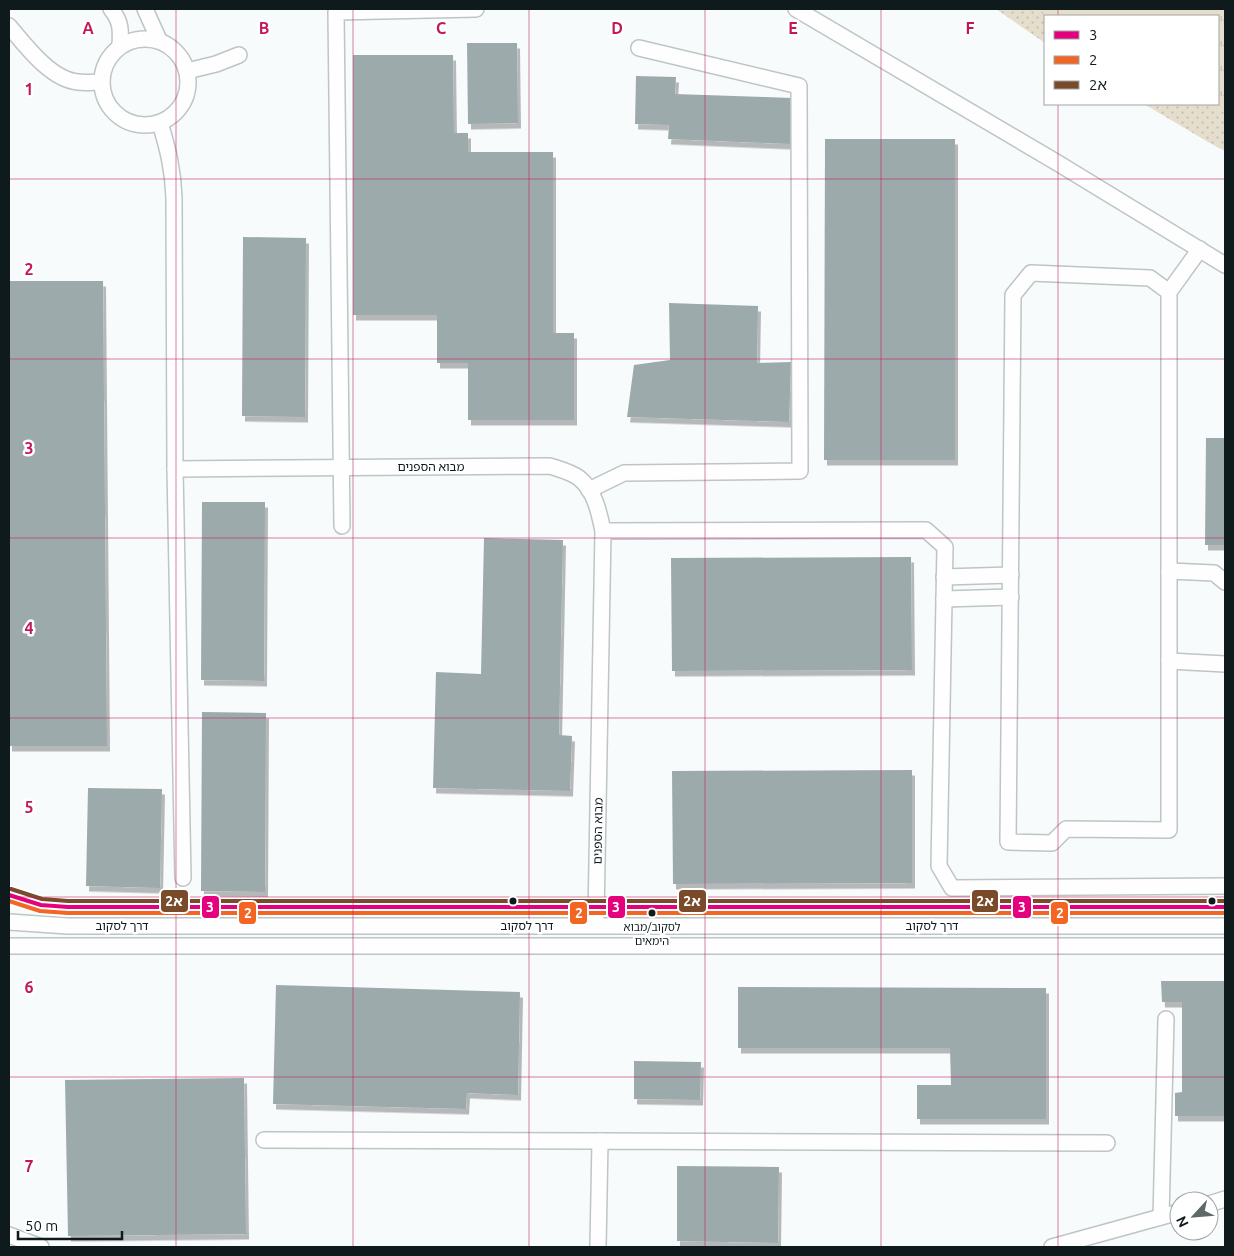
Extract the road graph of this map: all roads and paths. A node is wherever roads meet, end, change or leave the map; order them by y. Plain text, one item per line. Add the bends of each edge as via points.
1 (111, 9) edge
2 (145, 9) edge
3 (476, 9) edge
4 (796, 9) edge
5 (9, 26) edge
6 (159, 40) junction
7 (120, 46) junction
8 (639, 48) dead end
9 (239, 55) dead end
10 (187, 71) junction
11 (101, 82) junction
12 (160, 123) junction
13 (1200, 249) junction
14 (1225, 265) edge
15 (1169, 292) junction
16 (342, 468) junction
17 (175, 469) junction
18 (589, 490) junction
19 (342, 526) dead end
20 (603, 531) junction
21 (1169, 570) junction
22 (1010, 574) junction
23 (944, 577) junction
24 (1225, 582) edge
25 (1011, 597) junction
26 (944, 599) junction
27 (1169, 661) junction
28 (1225, 664) edge
29 (183, 878) dead end
30 (1225, 886) edge
31 (9, 895) edge
32 (596, 907) junction
33 (1225, 907) edge
34 (9, 922) edge
35 (596, 926) junction
36 (1225, 926) edge
37 (9, 946) edge
38 (1225, 946) edge
39 (1166, 1019) dead end
40 (264, 1140) dead end
41 (600, 1141) junction
42 (1107, 1143) dead end
43 (1169, 1214) edge
44 (1161, 1216) junction
45 (9, 1235) edge
46 (41, 1247) edge
47 (598, 1247) edge
48 (1052, 1247) edge

1 - 7 street via 120,26
2 - 6 street
3 - 16 street via 336,12
4 - 13 street
5 - 11 street via 41,62 62,78 76,82
6 - 7 street via 132,40
6 - 10 street via 177,52
7 - 11 street via 110,56
8 - 18 street via 799,86 800,471 624,473
9 - 10 street
10 - 12 street via 186,96 180,107
11 - 12 street via 110,108 120,117 132,124
12 - 17 street via 169,153 174,198
13 - 14 street
13 - 15 street
15 - 21 street
15 - 22 street via 1150,278 1031,273 1013,295
16 - 17 street, מבוא הספנים
16 - 18 street, מבוא הספנים via 550,466 579,478
16 - 19 street
17 - 29 street
18 - 20 street, מבוא הספנים via 597,503
20 - 23 street via 926,530 945,546
20 - 32 street, מבוא הספנים
21 - 24 street via 1214,573
21 - 27 street
22 - 23 street
22 - 25 street
23 - 26 street
25 - 26 street
25 - 27 street via 1008,842 1052,842 1066,830 1169,830
26 - 30 street via 938,866 952,888
27 - 28 street
31 - 32 street, דרך לסקוב via 40,905 68,907
32 - 33 street, דרך לסקוב
32 - 35 street, מבוא הספנים
34 - 35 street, דרך לסקוב via 68,926
35 - 36 street, דרך לסקוב
37 - 38 street
39 - 44 street
40 - 41 street
41 - 42 street
41 - 47 street
43 - 44 street
44 - 48 street
45 - 46 street

